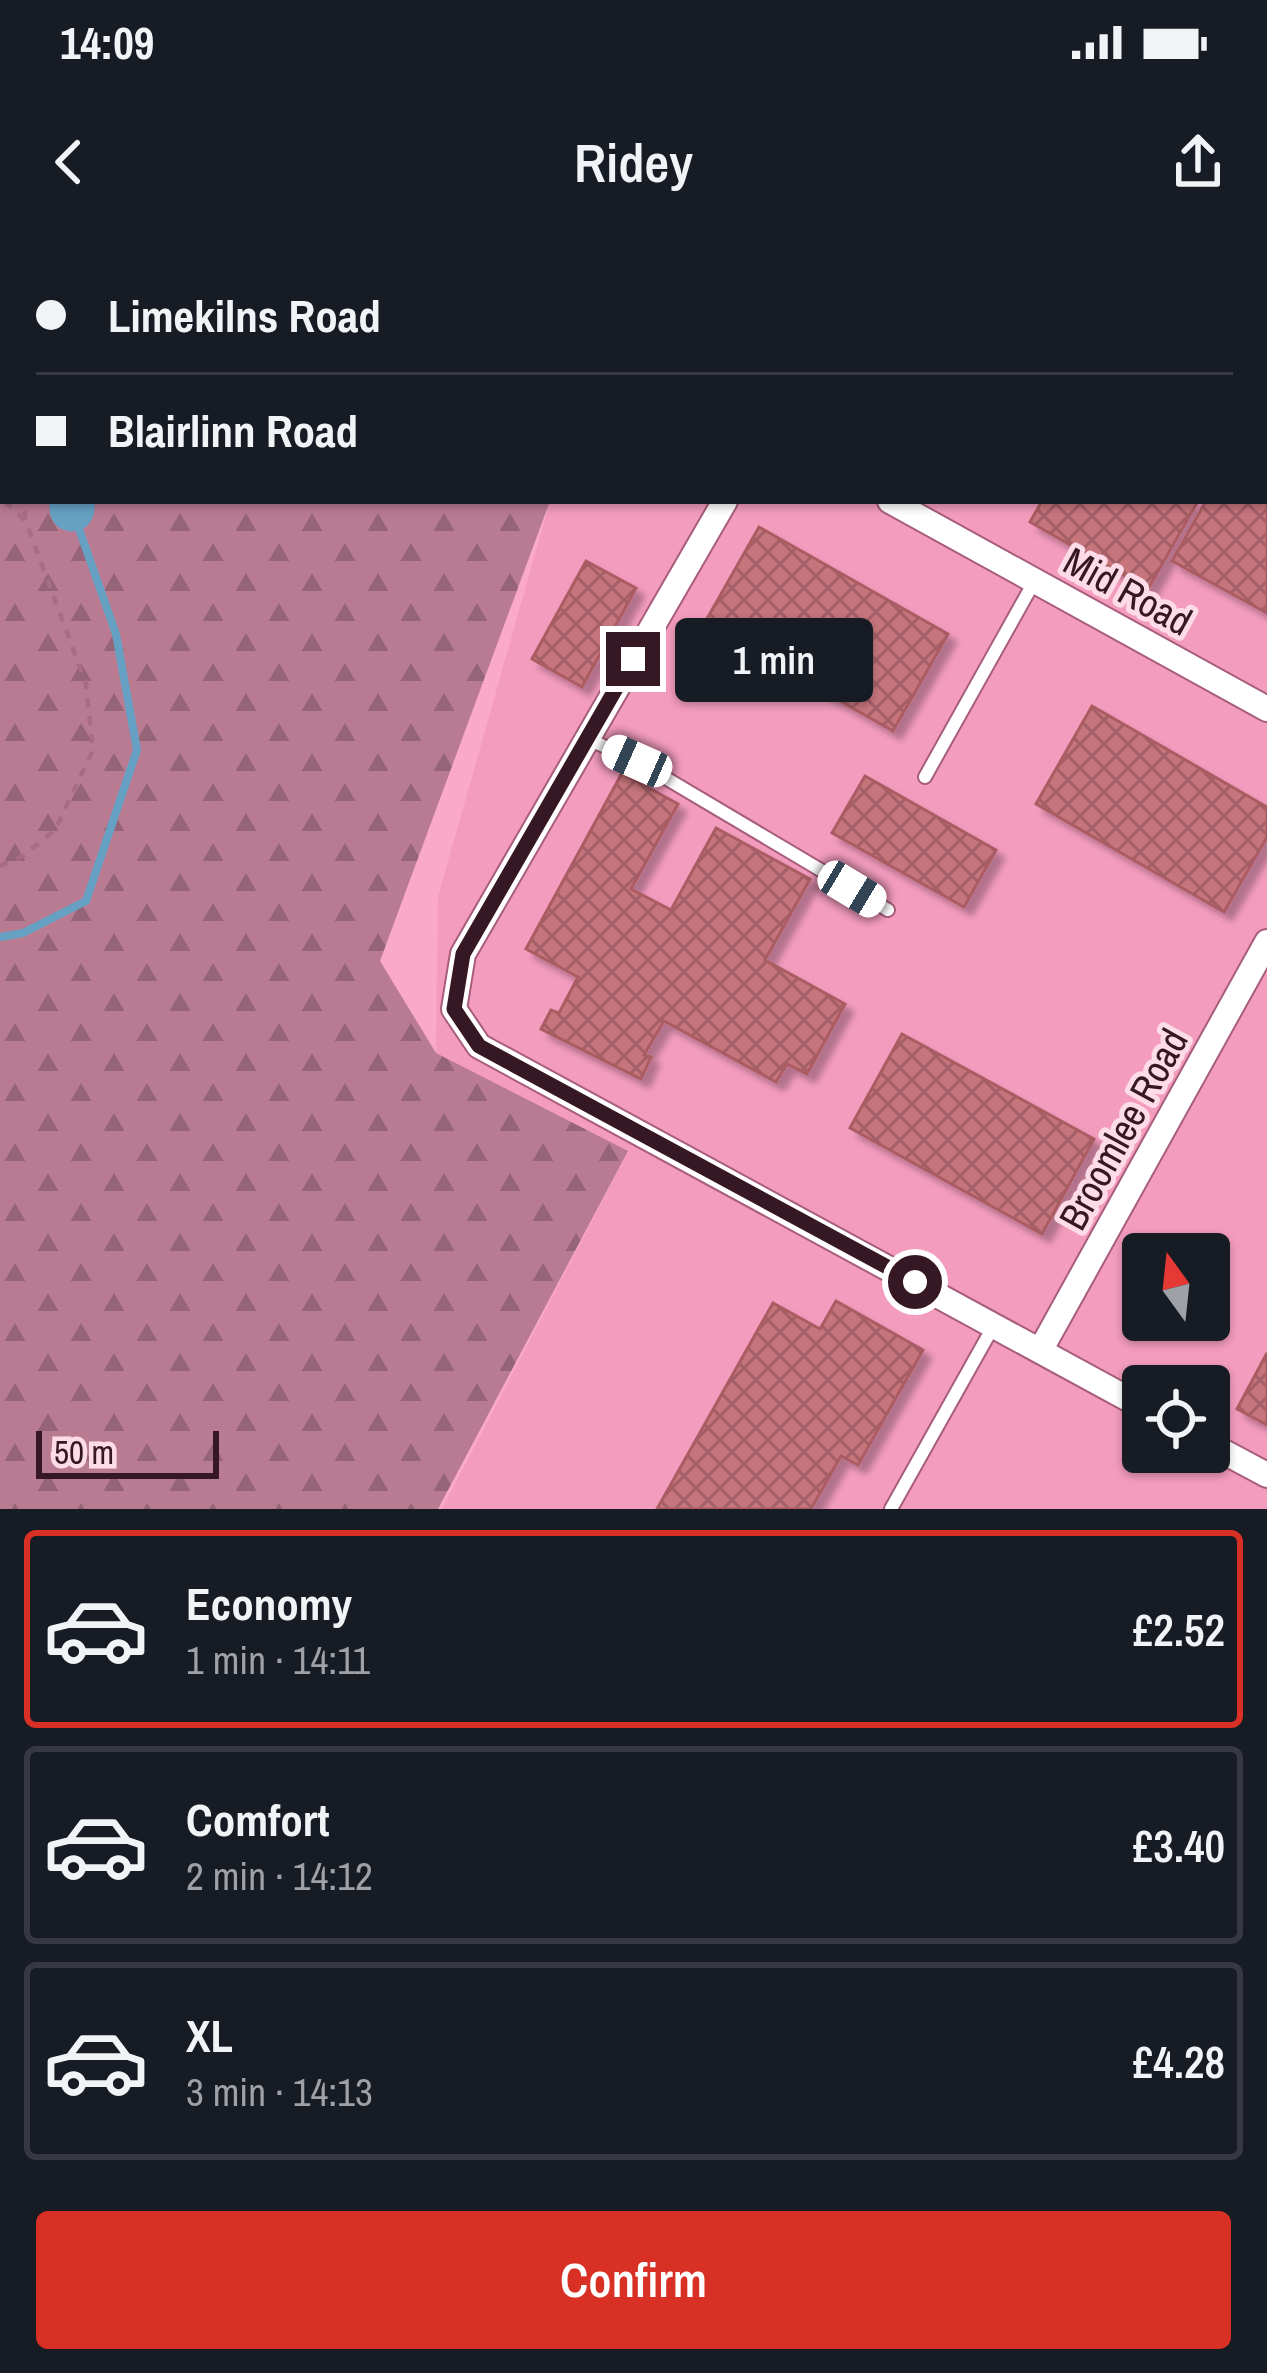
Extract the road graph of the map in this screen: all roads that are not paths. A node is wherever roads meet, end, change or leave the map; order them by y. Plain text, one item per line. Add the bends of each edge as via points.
1 (723, 504) edge
2 (895, 504) edge
3 (1035, 581) junction
4 (1267, 709) edge
5 (587, 739) junction
6 (925, 777) dead end
7 (888, 910) dead end
8 (1267, 942) edge
9 (994, 1326) junction
10 (1040, 1351) junction
11 (1122, 1396) edge
12 (1230, 1455) edge
13 (1267, 1475) edge
14 (891, 1509) edge

1 - 5 street
2 - 3 street, Mid Road
3 - 4 street, Mid Road
3 - 6 lane
5 - 7 lane
5 - 9 street via 463,954 454,1009 479,1046
8 - 10 street, Broomlee Road
9 - 10 street
9 - 14 lane
10 - 11 street
12 - 13 street

